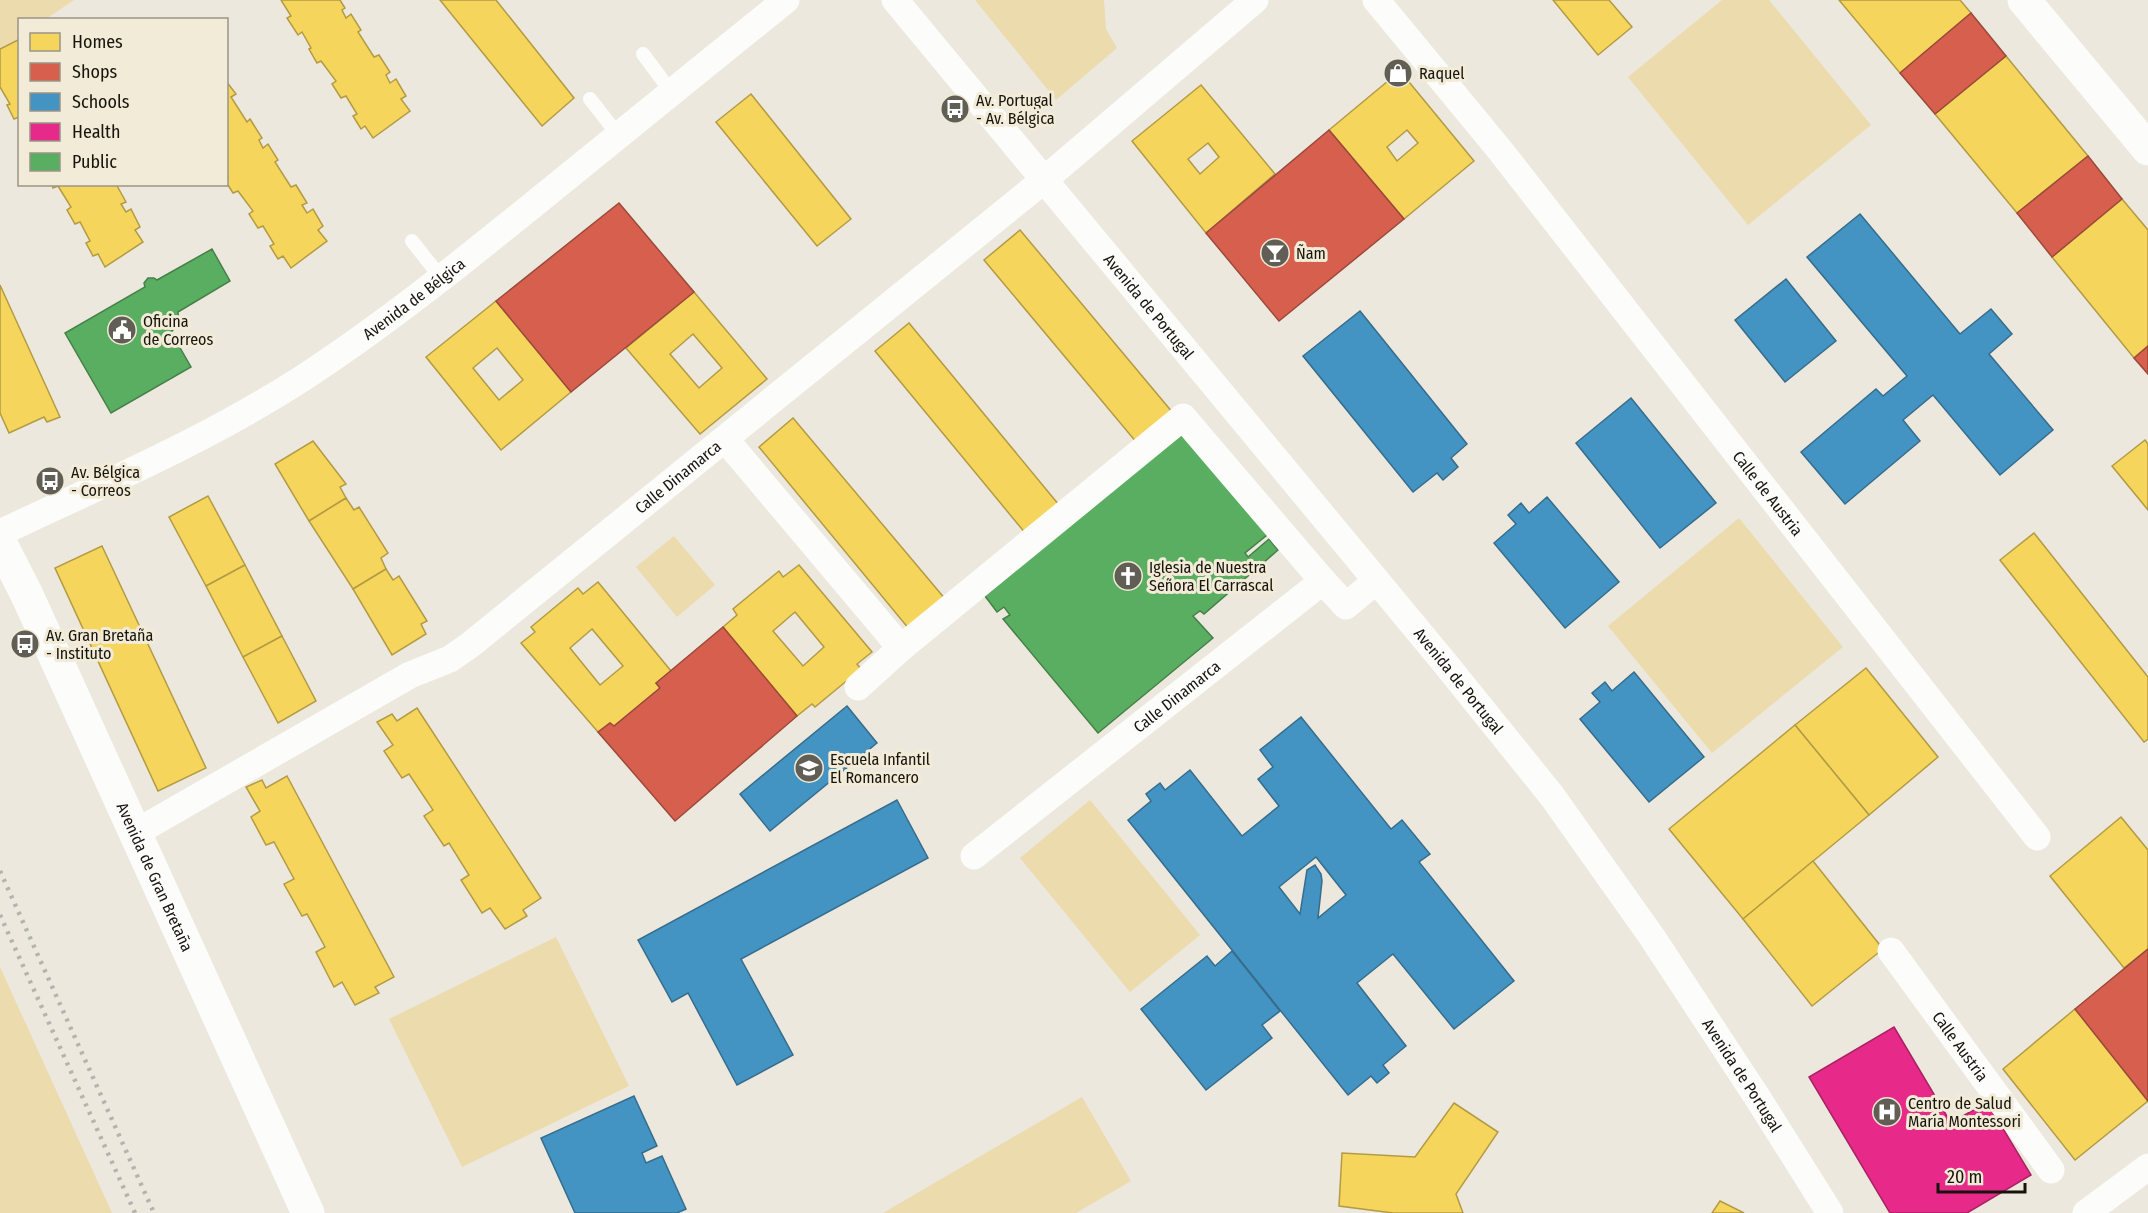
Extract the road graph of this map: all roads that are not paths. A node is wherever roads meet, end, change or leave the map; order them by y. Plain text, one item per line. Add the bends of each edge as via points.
1 (895, 0) edge
2 (1255, 0) edge
3 (1376, 0) edge
4 (2024, 0) edge
5 (779, 2) edge
6 (643, 54) dead end
7 (672, 93) junction
8 (590, 99) dead end
9 (619, 136) junction
10 (2148, 149) edge
11 (1044, 180) junction
12 (412, 241) dead end
13 (442, 279) junction
14 (725, 439) junction
15 (0, 533) edge
16 (0, 542) edge
17 (1323, 581) junction
18 (1376, 581) junction
19 (901, 648) junction
20 (858, 687) dead end
21 (135, 833) junction
22 (2037, 837) dead end
23 (974, 856) dead end
24 (1891, 951) dead end
25 (2148, 1167) edge
26 (2051, 1170) dead end
27 (308, 1213) edge
28 (1830, 1213) edge
29 (2086, 1213) edge

1 - 11 street, Avenida de Portugal
2 - 11 street
3 - 22 street, Calle de Austria via 1499,149
4 - 10 street
5 - 7 street, Avenida de Bélgica
6 - 7 lane
7 - 9 street, Avenida de Bélgica
8 - 9 lane
9 - 13 street, Avenida de Bélgica
11 - 14 street
11 - 18 street, Avenida de Portugal
12 - 13 lane
13 - 15 street, Avenida de Bélgica via 335,357 238,416 136,470
14 - 19 street, Calle Dinamarca
14 - 21 street, Calle Dinamarca via 470,645 410,675
16 - 21 street, Avenida de Gran Bretaña
17 - 18 street via 1346,606
17 - 19 street via 1183,417
17 - 23 street, Calle Dinamarca
18 - 28 street, Avenida de Portugal via 1552,796 1652,938
19 - 20 street
21 - 27 street, Avenida de Gran Bretaña
24 - 26 street, Calle Austria
25 - 29 street

